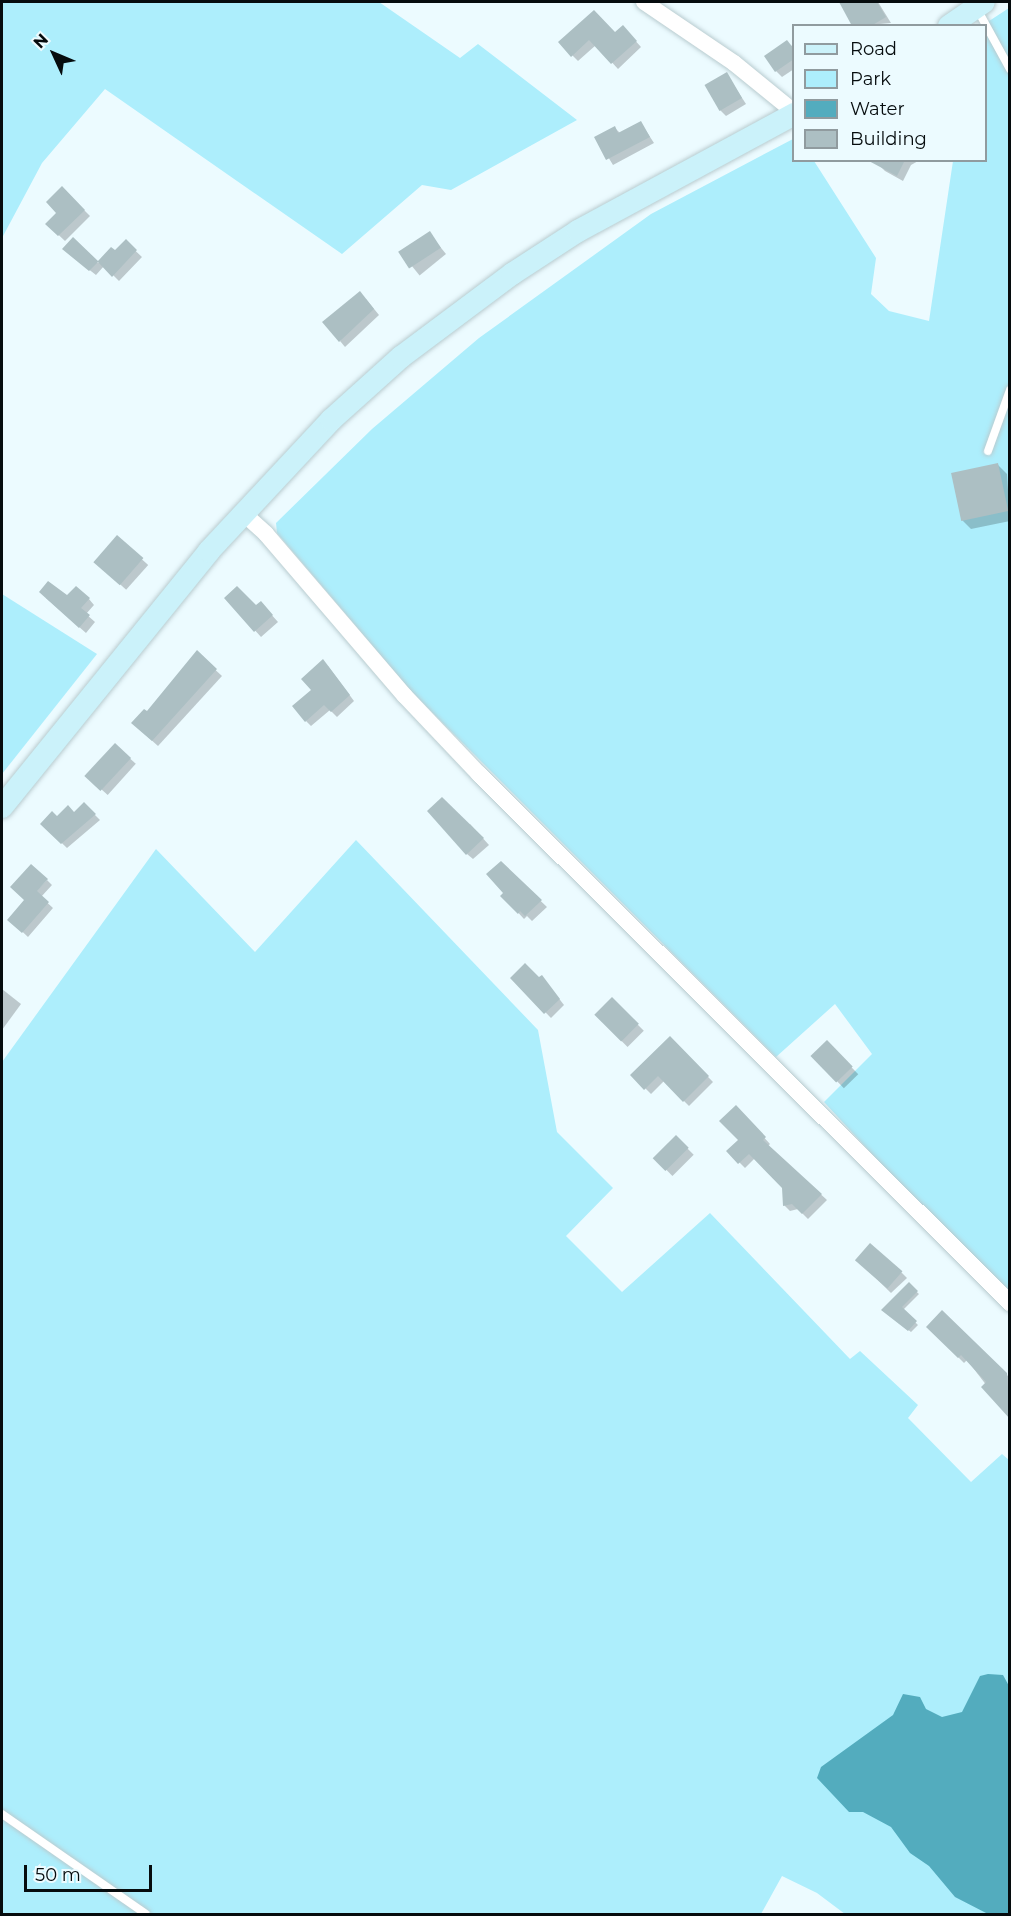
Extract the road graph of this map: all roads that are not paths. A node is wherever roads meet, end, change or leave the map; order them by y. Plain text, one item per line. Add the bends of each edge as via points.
1 (644, 2) edge
2 (980, 4) edge
3 (952, 24) edge
4 (1010, 69) edge
5 (792, 111) edge
6 (792, 114) edge
7 (1010, 390) edge
8 (988, 450) dead end
9 (243, 513) junction
10 (2, 807) edge
11 (1010, 1303) edge
12 (2, 1814) edge
13 (146, 1914) edge

1 - 5 street via 734,63
2 - 3 main road
2 - 4 lane
6 - 9 main road via 578,231 456,314 365,388
7 - 8 lane
9 - 10 main road via 94,690
9 - 11 street via 266,534 405,696 478,774
12 - 13 lane

